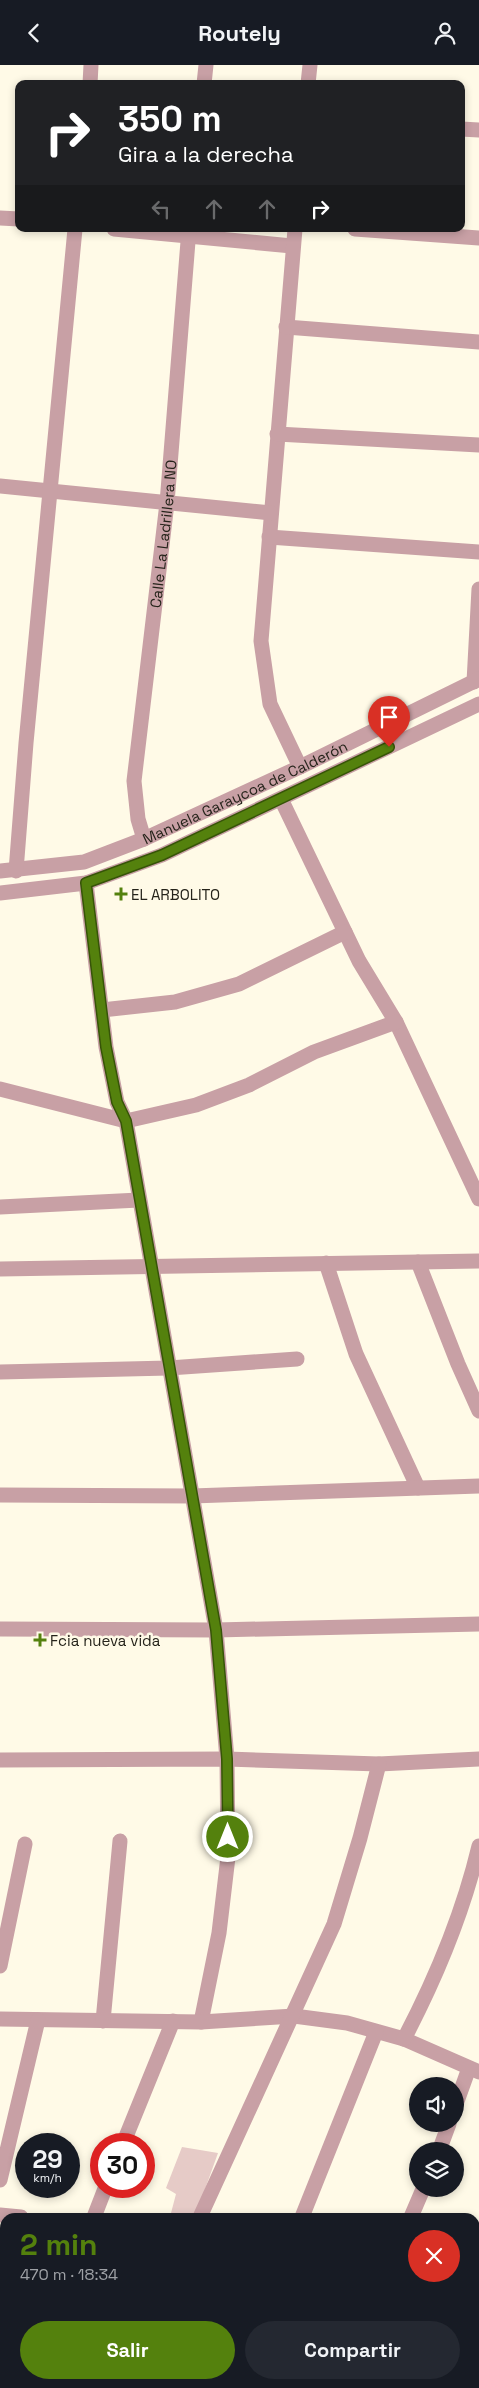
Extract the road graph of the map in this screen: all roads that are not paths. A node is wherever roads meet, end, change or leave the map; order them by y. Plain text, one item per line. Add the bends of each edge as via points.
1 (91, 65) edge
2 (206, 65) edge
3 (310, 65) edge
4 (90, 80) edge
5 (204, 80) edge
6 (308, 80) edge
7 (465, 129) edge
8 (479, 130) edge
9 (0, 218) edge
10 (15, 219) edge
11 (75, 232) edge
12 (170, 232) edge
13 (294, 232) edge
14 (396, 232) edge
15 (188, 233) edge
16 (479, 238) edge
17 (292, 247) junction
18 (286, 327) junction
19 (479, 342) edge
20 (277, 434) junction
21 (479, 445) edge
22 (0, 486) edge
23 (50, 491) junction
24 (167, 503) junction
25 (271, 513) junction
26 (269, 537) junction
27 (479, 552) edge
28 (479, 589) edge
29 (477, 680) edge
30 (479, 704) edge
31 (300, 767) junction
32 (281, 799) junction
33 (144, 839) junction
34 (0, 871) edge
35 (16, 871) junction
36 (86, 883) junction
37 (0, 893) edge
38 (345, 932) junction
39 (102, 1010) junction
40 (396, 1022) junction
41 (0, 1089) edge
42 (126, 1121) junction
43 (479, 1199) edge
44 (139, 1200) junction
45 (0, 1207) edge
46 (479, 1261) edge
47 (418, 1262) junction
48 (326, 1263) junction
49 (151, 1265) junction
50 (0, 1269) edge
51 (297, 1359) dead end
52 (169, 1368) junction
53 (0, 1372) edge
54 (479, 1411) edge
55 (479, 1487) edge
56 (418, 1488) junction
57 (0, 1495) edge
58 (192, 1496) junction
59 (479, 1625) edge
60 (0, 1629) edge
61 (216, 1630) junction
62 (227, 1759) junction
63 (479, 1759) edge
64 (0, 1760) edge
65 (379, 1764) junction
66 (120, 1841) dead end
67 (25, 1843) dead end
68 (479, 1846) edge
69 (0, 1966) edge
70 (294, 2016) junction
71 (0, 2019) edge
72 (38, 2020) junction
73 (103, 2021) junction
74 (174, 2021) junction
75 (201, 2022) junction
76 (376, 2032) junction
77 (404, 2039) junction
78 (474, 2070) edge
79 (464, 2089) edge
80 (128, 2133) edge
81 (0, 2180) edge
82 (420, 2197) edge
83 (101, 2198) edge
84 (96, 2213) edge
85 (202, 2213) edge
86 (304, 2213) edge
87 (413, 2213) edge

1 - 4 street
2 - 5 street
3 - 6 street
7 - 8 street
9 - 10 street
11 - 23 street
12 - 15 street
13 - 17 street
14 - 16 street
15 - 17 street
15 - 24 street, Calle La Ladrillera NO
17 - 18 street
18 - 19 street
18 - 20 street
20 - 21 street
20 - 25 street
22 - 23 street
23 - 24 street
23 - 35 street
24 - 25 street
24 - 33 street, Calle La Ladrillera NO via 134,781 138,819
25 - 26 street
26 - 27 street
26 - 31 street via 261,641 270,704
28 - 29 street
29 - 31 street, Manuela Garaycoa de Calderón
30 - 32 street, Manuela Garaycoa de Calderón
31 - 33 street, Manuela Garaycoa de Calderón
32 - 36 street, Manuela Garaycoa de Calderón via 162,855
32 - 38 street
33 - 35 street, Manuela Garaycoa de Calderón via 84,861
34 - 35 street, Manuela Garaycoa de Calderón
36 - 37 street, Manuela Garaycoa de Calderón
36 - 39 street
38 - 39 street via 239,984 175,1002
38 - 40 street via 358,961
39 - 42 street via 117,1102
40 - 42 street via 314,1051 249,1085 196,1105
40 - 43 street
41 - 42 street
42 - 44 street
44 - 45 street
44 - 49 street
46 - 47 street
47 - 48 street
47 - 54 street
48 - 49 street
48 - 56 street via 356,1353
49 - 50 street
49 - 52 street
51 - 52 street
52 - 53 street
52 - 58 street
55 - 56 street
56 - 58 street
57 - 58 street
58 - 61 street
59 - 61 street
60 - 61 street
61 - 62 street
62 - 64 street
62 - 65 street
62 - 75 street via 228,1857 219,1933
63 - 65 street
65 - 70 street via 334,1924
66 - 73 street
67 - 69 street
68 - 77 street via 470,1883 430,1990
70 - 75 street
70 - 76 street via 347,2023
70 - 85 street
71 - 72 street
72 - 73 street
72 - 81 street
73 - 74 street
74 - 75 street
74 - 80 street
76 - 77 street
76 - 86 street
77 - 78 street
78 - 79 street
82 - 87 street
83 - 84 street

